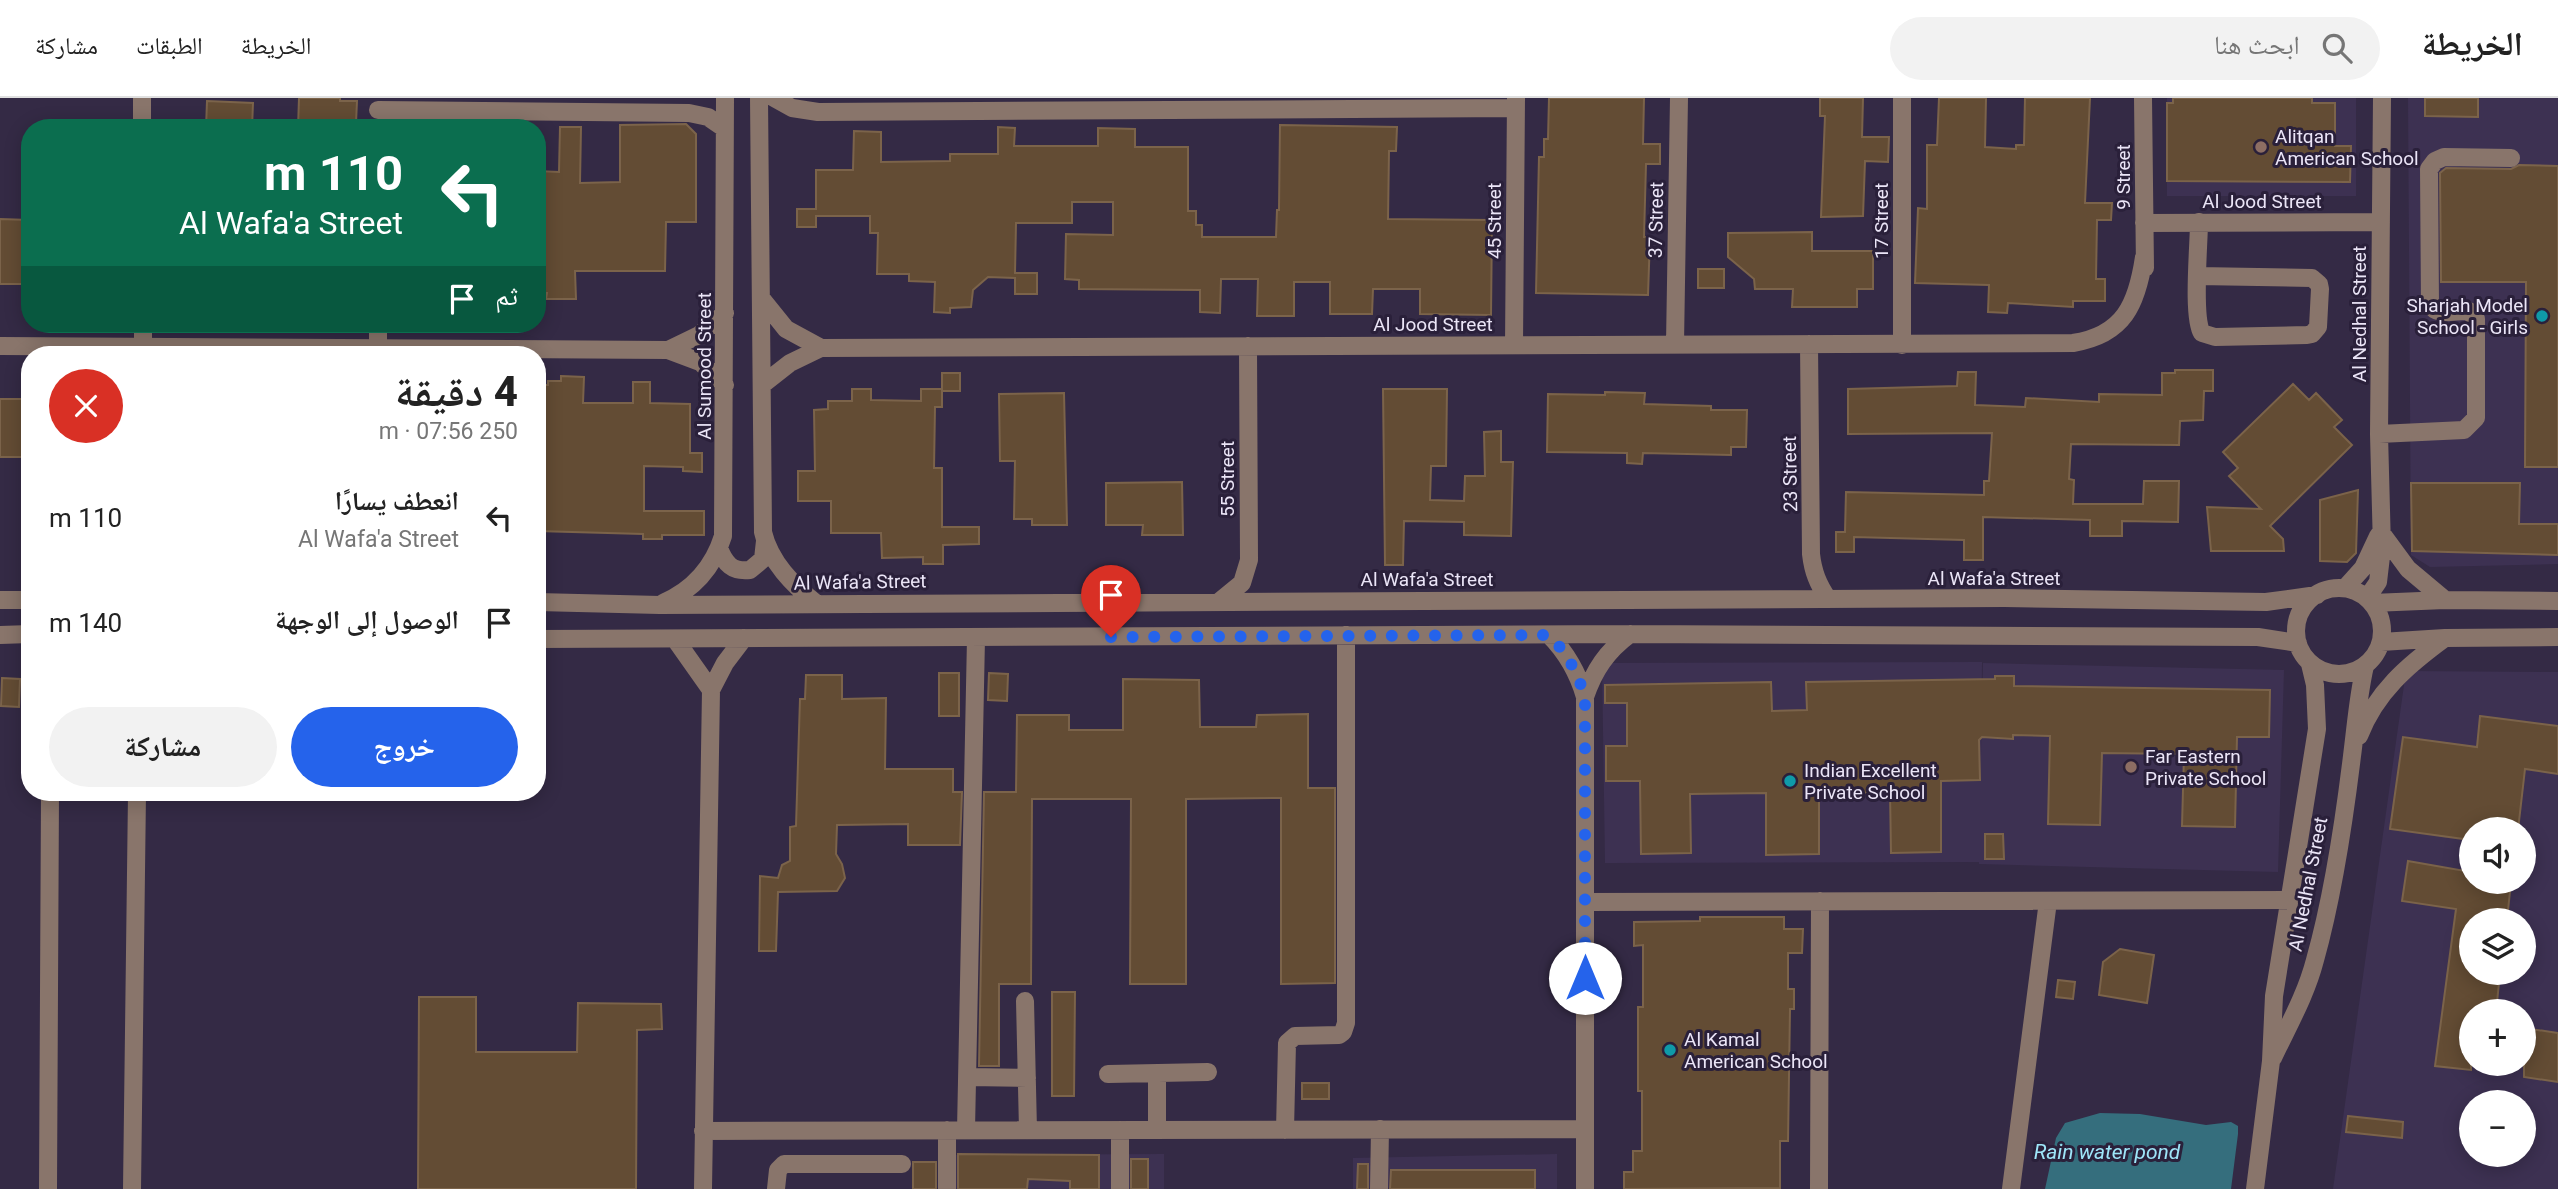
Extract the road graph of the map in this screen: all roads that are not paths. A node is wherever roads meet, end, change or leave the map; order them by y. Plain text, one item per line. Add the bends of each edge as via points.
1 (142, 98) edge
2 (725, 98) edge
3 (759, 98) edge
4 (774, 98) edge
5 (1679, 98) edge
6 (1902, 98) edge
7 (2143, 98) edge
8 (2382, 98) edge
9 (1516, 103) edge
10 (378, 112) edge
11 (142, 119) edge
12 (724, 128) junction
13 (2511, 158) dead end
14 (2199, 222) junction
15 (2381, 222) junction
16 (2144, 223) junction
17 (2144, 257) joint
18 (2198, 276) junction
19 (761, 298) junction
20 (725, 313) junction
21 (143, 333) edge
22 (1675, 344) junction
23 (1809, 344) junction
24 (1514, 345) junction
25 (1902, 345) junction
26 (0, 346) edge
27 (143, 346) joint
28 (1248, 346) junction
29 (821, 348) junction
30 (546, 349) edge
31 (668, 350) junction
32 (725, 385) junction
33 (762, 385) junction
34 (2379, 434) junction
35 (2380, 530) junction
36 (765, 541) junction
37 (719, 548) junction
38 (2344, 588) junction
39 (2317, 595) junction
40 (1828, 599) junction
41 (0, 600) edge
42 (21, 600) edge
43 (2369, 600) junction
44 (2445, 600) junction
45 (1220, 601) junction
46 (2558, 601) edge
47 (546, 602) edge
48 (817, 604) junction
49 (660, 605) junction
50 (21, 634) edge
51 (1630, 634) junction
52 (0, 635) edge
53 (1346, 635) junction
54 (1549, 635) junction
55 (2558, 637) edge
56 (744, 638) junction
57 (976, 638) junction
58 (2445, 638) junction
59 (546, 639) edge
60 (675, 639) junction
61 (2381, 642) junction
62 (2298, 643) junction
63 (2310, 664) junction
64 (2365, 666) junction
65 (711, 690) junction
66 (1585, 698) junction
67 (2352, 755) junction
68 (50, 801) edge
69 (137, 801) edge
70 (2290, 900) junction
71 (1820, 901) junction
72 (2048, 901) junction
73 (1585, 902) junction
74 (1025, 1001) dead end
75 (2271, 1061) junction
76 (1208, 1072) dead end
77 (1157, 1073) junction
78 (1108, 1074) dead end
79 (969, 1077) junction
80 (1027, 1078) junction
81 (1380, 1129) junction
82 (1585, 1129) junction
83 (703, 1130) junction
84 (947, 1130) junction
85 (966, 1130) junction
86 (1028, 1130) junction
87 (1120, 1130) junction
88 (1157, 1130) junction
89 (1285, 1130) junction
90 (902, 1164) dead end
91 (48, 1189) edge
92 (132, 1189) edge
93 (703, 1189) edge
94 (776, 1189) edge
95 (947, 1189) edge
96 (1120, 1189) edge
97 (1379, 1189) edge
98 (1585, 1189) edge
99 (1819, 1189) edge
100 (2011, 1189) edge
101 (2255, 1189) edge

1 - 11 street
2 - 12 street, Al Sumood Street
3 - 19 street
4 - 9 street via 792,108 818,112
5 - 22 street, 37 Street
6 - 25 street, 17 Street
7 - 16 street, 9 Street
8 - 15 street, Al Nedhal Street
9 - 24 street, 45 Street
10 - 12 street via 690,113 708,117
12 - 20 street, Al Sumood Street
13 - 34 street via 2444,157 2429,169 2430,304 2438,312 2465,310 2475,315 2476,418 2464,430
14 - 15 street, Al Jood Street
14 - 16 street, Al Jood Street
14 - 18 street
15 - 34 street, Al Nedhal Street
16 - 17 street, 9 Street
17 - 25 street, Al Jood Street via 2143,301 2134,322 2102,345
18 - 18 street via 2198,327 2208,336 2306,335 2319,327 2320,289 2312,278
19 - 29 street, Al Jood Street via 786,329
19 - 33 street
20 - 31 street via 699,335
20 - 32 street, Al Sumood Street
21 - 27 street
22 - 23 street, Al Jood Street
22 - 24 street, Al Jood Street
23 - 25 street, Al Jood Street
23 - 40 street, 23 Street via 1811,554 1819,586
24 - 28 street, Al Jood Street
26 - 27 street
28 - 29 street, Al Jood Street
28 - 45 street, 55 Street via 1248,560 1242,583
29 - 33 street, Al Jood Street via 790,363
30 - 31 street
31 - 32 street via 700,362
32 - 37 street, Al Sumood Street via 724,523
33 - 36 street
34 - 35 street, Al Nedhal Street
35 - 38 street, Al Nedhal Street via 2363,568
35 - 43 street, Al Nedhal Street via 2382,565
35 - 44 street via 2408,569
36 - 37 street via 763,559 750,570 733,569
36 - 48 street via 782,569
37 - 49 street, Al Sumood Street via 689,588
38 - 39 street
38 - 43 street
39 - 40 street, Al Wafa'a Street via 2266,602
39 - 62 street via 2301,611
40 - 45 street, Al Wafa'a Street
41 - 42 street
43 - 44 street
43 - 61 street via 2379,615
44 - 46 street
45 - 48 street, Al Wafa'a Street
47 - 49 street, Al Wafa'a Street
48 - 49 street, Al Wafa'a Street
50 - 52 street
51 - 54 street
51 - 62 street via 2258,636
51 - 66 street via 1597,668
53 - 54 street
53 - 57 street
53 - 89 street via 1346,1023 1339,1035 1295,1036 1287,1043
54 - 66 street via 1568,657
55 - 58 street
56 - 57 street
56 - 60 street
56 - 65 street
57 - 79 street
58 - 61 street
58 - 67 street via 2386,689 2365,720
59 - 60 street
60 - 65 street
61 - 64 street
62 - 63 street
63 - 64 street via 2332,674
63 - 70 street, Al Nedhal Street via 2317,729
64 - 67 street, Al Nedhal Street
65 - 83 street
66 - 73 street
67 - 75 street, Al Nedhal Street via 2315,961
68 - 91 street
69 - 92 street
70 - 72 street
70 - 75 street, Al Nedhal Street via 2274,996
71 - 72 street
71 - 73 street
71 - 99 street
72 - 100 street
73 - 82 street
74 - 80 street
75 - 101 street, Al Nedhal Street
76 - 77 street
77 - 78 street
77 - 88 street
79 - 80 street
79 - 85 street
80 - 86 street
81 - 82 street
81 - 89 street
81 - 97 street
82 - 98 street
83 - 84 street
83 - 93 street
84 - 85 street
84 - 95 street
85 - 86 street
86 - 87 street
87 - 88 street
87 - 96 street
88 - 89 street
90 - 94 street via 784,1164 778,1170

